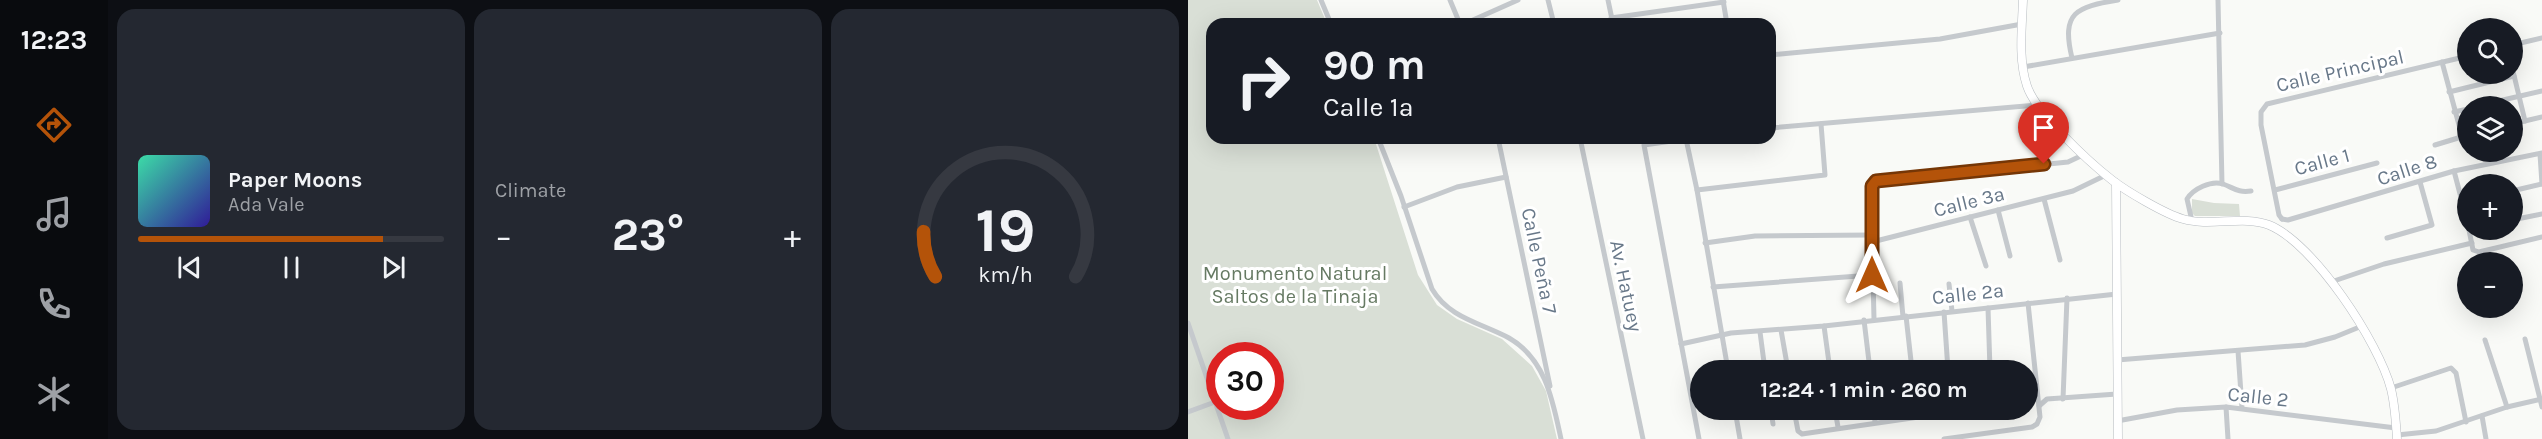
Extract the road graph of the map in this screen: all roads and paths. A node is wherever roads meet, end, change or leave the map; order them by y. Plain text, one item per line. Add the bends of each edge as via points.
1 (1321, 0) edge
2 (1450, 0) edge
3 (1518, 0) edge
4 (1548, 0) edge
5 (1608, 0) edge
6 (2024, 0) edge
7 (2118, 0) edge
8 (2218, 0) edge
9 (1724, 1) edge
10 (1328, 18) edge
11 (1459, 18) edge
12 (1482, 18) edge
13 (1552, 18) edge
14 (1611, 18) edge
15 (1629, 18) edge
16 (1726, 18) edge
17 (2022, 24) junction
18 (2220, 33) junction
19 (2542, 38) edge
20 (2523, 42) edge
21 (1776, 54) edge
22 (2072, 58) junction
23 (2457, 59) edge
24 (2442, 62) junction
25 (2023, 67) junction
26 (2482, 84) edge
27 (2516, 84) edge
28 (2542, 91) edge
29 (2450, 92) junction
30 (2519, 96) joint
31 (2037, 105) junction
32 (2457, 111) edge
33 (2454, 112) junction
34 (2523, 113) edge
35 (2542, 117) edge
36 (2457, 118) edge
37 (2525, 121) joint
38 (1821, 124) junction
39 (1776, 128) edge
40 (2457, 138) edge
41 (1380, 144) edge
42 (1499, 144) edge
43 (1581, 144) edge
44 (1651, 144) edge
45 (1687, 144) edge
46 (2435, 145) dead end
47 (2085, 154) junction
48 (2541, 154) edge
49 (2378, 163) dead end
50 (2454, 171) junction
51 (2106, 175) junction
52 (1506, 177) junction
53 (2457, 180) edge
54 (2420, 182) junction
55 (2116, 183) junction
56 (2222, 184) junction
57 (2542, 184) edge
58 (2523, 188) edge
59 (1697, 190) junction
60 (2275, 190) junction
61 (2251, 191) dead end
62 (2044, 199) junction
63 (1404, 207) junction
64 (1998, 210) junction
65 (2542, 214) edge
66 (1970, 217) junction
67 (2523, 218) edge
68 (2282, 219) junction
69 (2192, 221) junction
70 (2276, 228) junction
71 (1872, 235) junction
72 (2542, 237) edge
73 (2387, 238) dead end
74 (2471, 240) edge
75 (1872, 242) junction
76 (1705, 243) junction
77 (2472, 243) junction
78 (2010, 256) dead end
79 (2060, 260) dead end
80 (1986, 266) dead end
81 (1872, 275) junction
82 (2331, 282) junction
83 (1900, 283) dead end
84 (1949, 284) dead end
85 (1713, 287) junction
86 (2117, 294) junction
87 (2067, 298) junction
88 (2028, 303) junction
89 (1988, 308) junction
90 (1952, 311) junction
91 (1944, 312) junction
92 (1905, 316) junction
93 (1874, 319) junction
94 (1864, 320) junction
95 (1188, 323) edge
96 (1824, 326) junction
97 (2362, 326) junction
98 (1781, 330) junction
99 (1760, 332) junction
100 (1722, 334) junction
101 (2485, 339) dead end
102 (2525, 339) dead end
103 (1681, 344) junction
104 (2238, 351) junction
105 (1726, 360) edge
106 (1764, 360) edge
107 (1786, 360) edge
108 (1829, 360) edge
109 (1869, 360) edge
110 (1911, 360) edge
111 (1947, 360) edge
112 (1990, 360) edge
113 (2117, 360) junction
114 (1206, 376) edge
115 (2391, 388) junction
116 (1551, 390) junction
117 (2117, 394) junction
118 (2063, 399) junction
119 (2541, 399) edge
120 (1206, 405) edge
121 (2039, 406) junction
122 (2226, 407) junction
123 (2507, 407) junction
124 (2542, 407) edge
125 (2242, 408) junction
126 (1188, 412) edge
127 (2482, 416) junction
128 (1221, 420) edge
129 (1737, 420) edge
130 (1772, 420) edge
131 (1796, 420) edge
132 (1837, 420) edge
133 (1884, 420) edge
134 (2117, 421) junction
135 (1875, 422) joint
136 (2466, 422) junction
137 (1773, 424) dead end
138 (1838, 427) junction
139 (2436, 431) junction
140 (2397, 434) edge
141 (1228, 439) edge
142 (1561, 439) edge
143 (1643, 439) edge
144 (1699, 439) edge
145 (1740, 439) edge
146 (1944, 439) edge
147 (2118, 439) edge
148 (2228, 439) edge
149 (2436, 439) edge
150 (2486, 439) edge

1 - 10 street
2 - 11 street
3 - 12 street
4 - 13 street
5 - 14 street
6 - 17 street
7 - 22 street via 2092,4 2074,15 2067,37
8 - 18 street
9 - 15 street
9 - 16 street
17 - 21 street via 1940,39
17 - 25 street
18 - 22 street
18 - 56 street
19 - 20 street
22 - 25 street
23 - 24 street, Calle Principal
24 - 29 street
24 - 60 street, Calle Principal via 2267,104 2261,112 2261,125
25 - 31 street
26 - 29 street
27 - 30 street
28 - 30 street
29 - 33 street
31 - 38 street
31 - 47 street
32 - 33 street
33 - 36 street
34 - 37 street
35 - 37 street
38 - 39 street
38 - 59 street via 1825,175
40 - 46 street
41 - 63 street
42 - 52 street, Calle Peña 7
43 - 143 street, Av. Hatuey
44 - 103 street via 1644,145
45 - 59 street
47 - 51 street
47 - 71 street via 2068,162 1874,182
48 - 50 street, Calle 8
48 - 57 street
49 - 60 street, Calle 1
50 - 53 street
50 - 54 street, Calle 8
51 - 55 street
51 - 62 street, Calle 3a via 2073,191
52 - 63 street via 1457,187
52 - 116 street, Calle Peña 7
54 - 68 street, Calle 8 via 2299,218
54 - 73 street via 2432,225
55 - 69 street via 2176,217
55 - 86 street
56 - 61 street via 2238,192
56 - 69 street via 2203,187 2189,195 2187,206
57 - 58 street
59 - 76 street
60 - 68 street, Calle Principal
62 - 64 street, Calle 3a
62 - 79 street
63 - 116 street via 1439,302 1517,344 1534,361
64 - 66 street, Calle 3a
64 - 78 street
65 - 67 street
66 - 75 street, Calle 3a
66 - 80 street
68 - 70 street
69 - 70 street via 2258,222
70 - 82 street
71 - 75 street
71 - 76 street via 1755,236
72 - 77 street via 2479,252
74 - 77 street
75 - 81 street
76 - 85 street
77 - 82 street via 2384,264
81 - 85 street
81 - 93 street
82 - 97 street
83 - 92 street
84 - 90 street
85 - 100 street
86 - 87 street, Calle 2a
86 - 113 street
87 - 88 street, Calle 2a
87 - 118 street
88 - 89 street, Calle 2a
88 - 121 street
89 - 90 street, Calle 2a
89 - 112 street
90 - 91 street, Calle 2a
91 - 92 street, Calle 2a
91 - 111 street
92 - 93 street, Calle 2a
92 - 110 street
93 - 94 street, Calle 2a
94 - 96 street, Calle 2a
94 - 109 street
95 - 114 street
96 - 98 street, Calle 2a
96 - 108 street
97 - 104 street via 2305,345
97 - 115 street
98 - 99 street, Calle 2a
98 - 107 street
99 - 100 street, Calle 2a
99 - 106 street
100 - 103 street, Calle 2a
100 - 105 street
101 - 123 street
102 - 119 street
103 - 144 street
104 - 113 street
104 - 125 street
113 - 117 street
115 - 136 street via 2451,368 2456,373
115 - 140 street
116 - 142 street, Calle Peña 7
117 - 118 street
117 - 134 street
118 - 121 street via 2047,399
119 - 123 street, Calle 2
119 - 124 street
120 - 126 street
121 - 146 street via 2039,422 2032,428
122 - 125 street, Calle 2
122 - 134 street, Calle 2 via 2177,410
122 - 148 street
123 - 127 street, Calle 2
125 - 140 street, Calle 2
127 - 136 street, Calle 2
127 - 150 street
128 - 141 street
129 - 145 street
130 - 137 street
131 - 138 street via 1802,434
132 - 138 street
133 - 135 street
134 - 147 street
135 - 138 street
136 - 139 street, Calle 2
139 - 140 street, Calle 2
139 - 149 street

